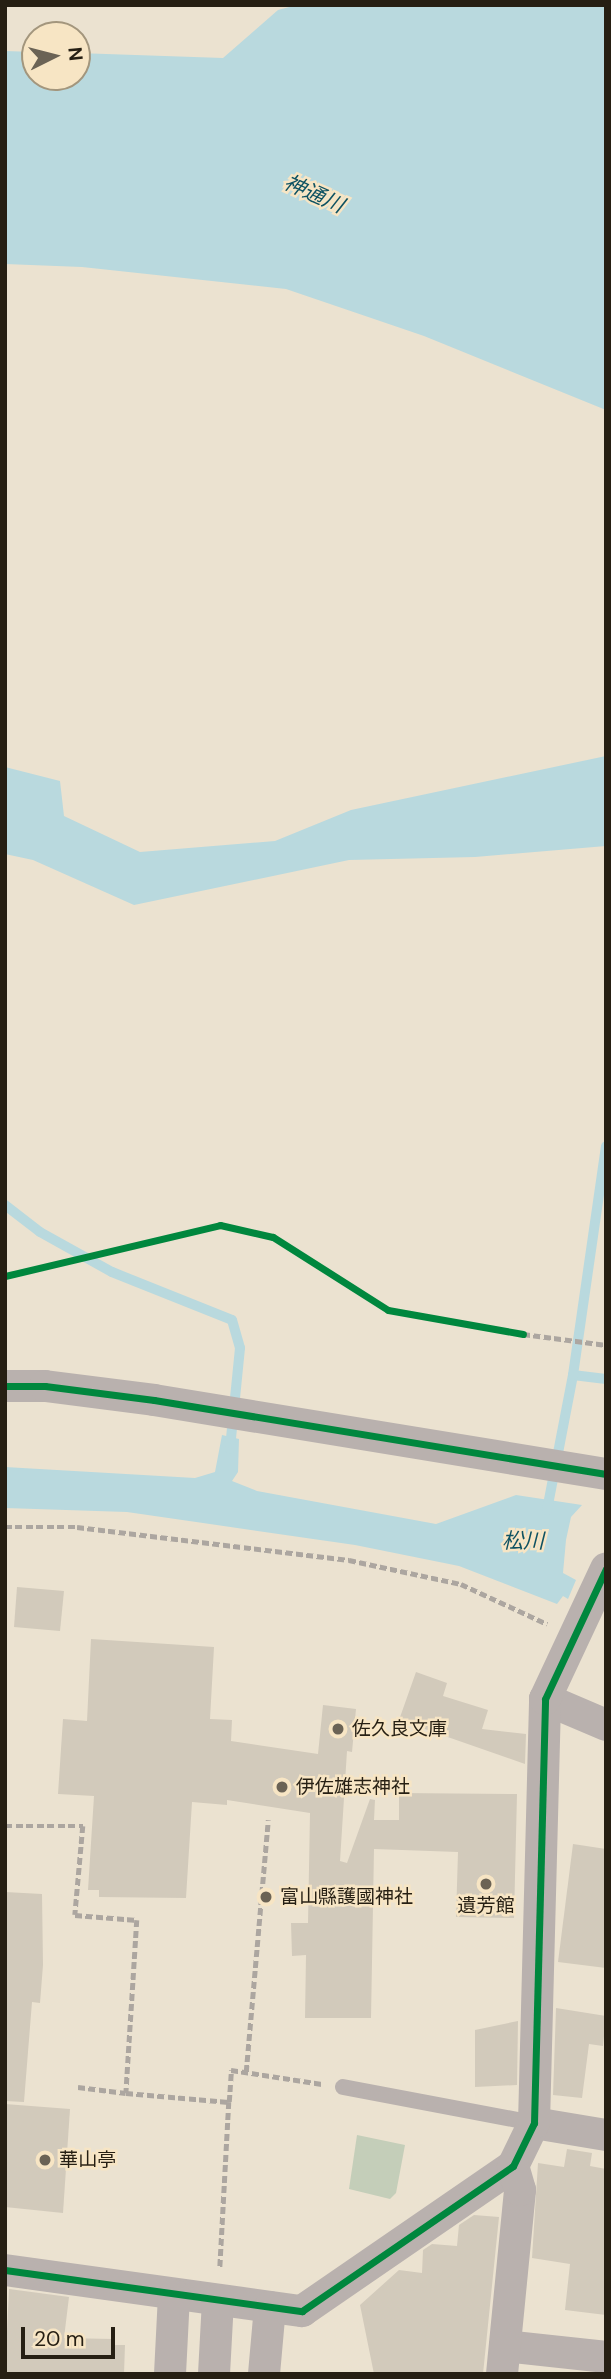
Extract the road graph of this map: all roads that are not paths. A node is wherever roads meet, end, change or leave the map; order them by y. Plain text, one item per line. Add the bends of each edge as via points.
1 (5, 1385) edge
2 (606, 1474) edge
3 (598, 1586) edge
4 (545, 1699) junction
5 (606, 1725) edge
6 (344, 2087) road end
7 (534, 2123) junction
8 (606, 2135) edge
9 (513, 2166) junction
10 (5, 2270) edge
11 (174, 2295) junction
12 (218, 2300) junction
13 (270, 2307) junction
14 (606, 2357) edge
15 (504, 2360) edge
16 (170, 2374) edge
17 (214, 2374) edge
18 (264, 2374) edge

1 - 2 street via 154,1400
3 - 4 street
4 - 5 street
4 - 7 street
6 - 7 lane
7 - 8 street
7 - 9 street
9 - 13 street via 302,2311
9 - 15 street via 520,2190
10 - 11 street
11 - 12 street
11 - 16 street
12 - 13 street
12 - 17 street
13 - 18 street
14 - 15 street

